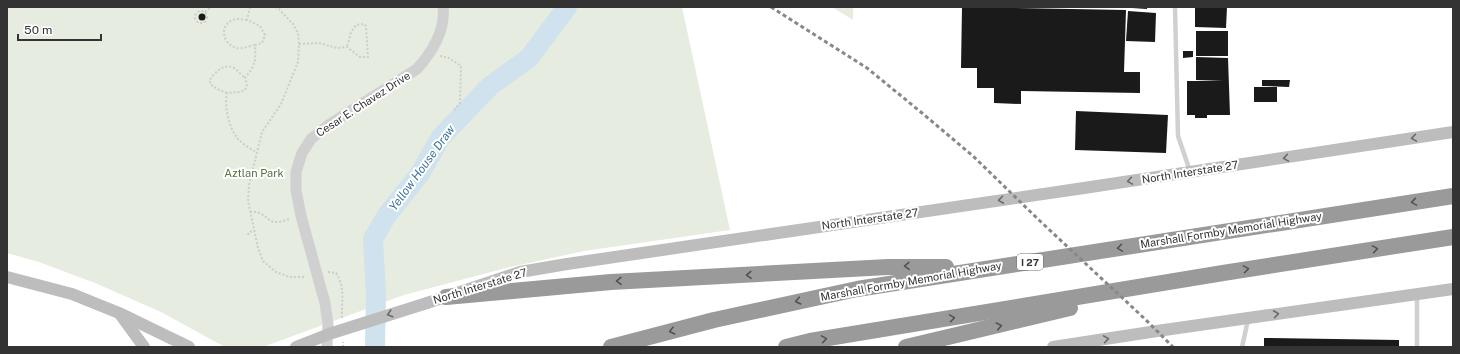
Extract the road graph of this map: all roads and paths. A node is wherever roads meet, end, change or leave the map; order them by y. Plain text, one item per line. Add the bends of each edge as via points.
1 (211, 7) edge
2 (250, 7) edge
3 (275, 7) edge
4 (442, 7) edge
5 (1176, 7) edge
6 (205, 12) junction
7 (247, 20) junction
8 (299, 44) junction
9 (255, 45) junction
10 (347, 47) junction
11 (430, 54) junction
12 (244, 78) junction
13 (227, 93) junction
14 (454, 110) dead end
15 (1453, 132) edge
16 (256, 152) junction
17 (1190, 172) junction
18 (1453, 196) edge
19 (250, 212) junction
20 (301, 216) junction
21 (255, 230) junction
22 (248, 235) dead end
23 (1453, 238) edge
24 (988, 268) junction
25 (1216, 274) junction
26 (318, 275) junction
27 (7, 277) edge
28 (1453, 289) edge
29 (1417, 294) junction
30 (446, 297) junction
31 (119, 313) junction
32 (1249, 318) junction
33 (342, 324) dead end
34 (343, 338) dead end
35 (144, 347) edge
36 (189, 347) edge
37 (296, 347) edge
38 (327, 347) edge
39 (343, 347) edge
40 (610, 347) edge
41 (786, 347) edge
42 (906, 347) edge
43 (1053, 347) edge
44 (1242, 347) edge
45 (1417, 347) edge

1 - 6 path
2 - 7 path
3 - 8 path via 294,24
4 - 11 street, Cesar E. Chavez Drive via 442,25
5 - 17 lane via 1178,136
6 - 6 path via 197,12 196,21 205,21
7 - 9 path via 260,26 264,31 262,43
7 - 9 path via 229,22 225,25 223,36 230,46 238,49
8 - 10 path via 319,43 337,48
8 - 16 path via 298,62 292,79 281,104 262,132
9 - 12 path via 254,67
10 - 10 path via 360,57 368,57 364,24 356,25
11 - 14 path via 449,58 461,66 460,103
11 - 20 street, Cesar E. Chavez Drive via 417,69 311,138 296,172 296,190
12 - 13 path via 248,85 245,90
12 - 13 path via 229,66 213,74 210,84
13 - 16 path via 227,111 232,128 238,139
15 -> 17 main road, North Interstate 27
16 - 19 path via 249,185
17 -> 30 main road, North Interstate 27 via 567,264 520,272
18 -> 24 highway, Marshall Formby Memorial Highway / I 27
19 - 20 path via 261,213 271,222
19 - 21 path
20 - 26 street, Cesar E. Chavez Drive
21 - 22 path
21 - 26 path via 263,261 276,272 289,278
25 -> 23 highway
24 -> 30 highway via 903,267 611,282
24 -> 40 highway, Marshall Formby Memorial Highway / I 27 via 799,301
41 -> 25 highway
42 -> 25 highway
26 - 33 path via 336,273 340,280 343,290
26 - 38 street, Cesar E. Chavez Drive via 327,317
27 - 31 main road via 72,294
28 - 29 main road
32 -> 29 main road
29 - 45 lane
30 -> 37 main road, North Interstate 27, bridge
31 - 35 main road
31 - 36 main road
43 -> 32 main road
32 - 44 lane
34 - 39 path

